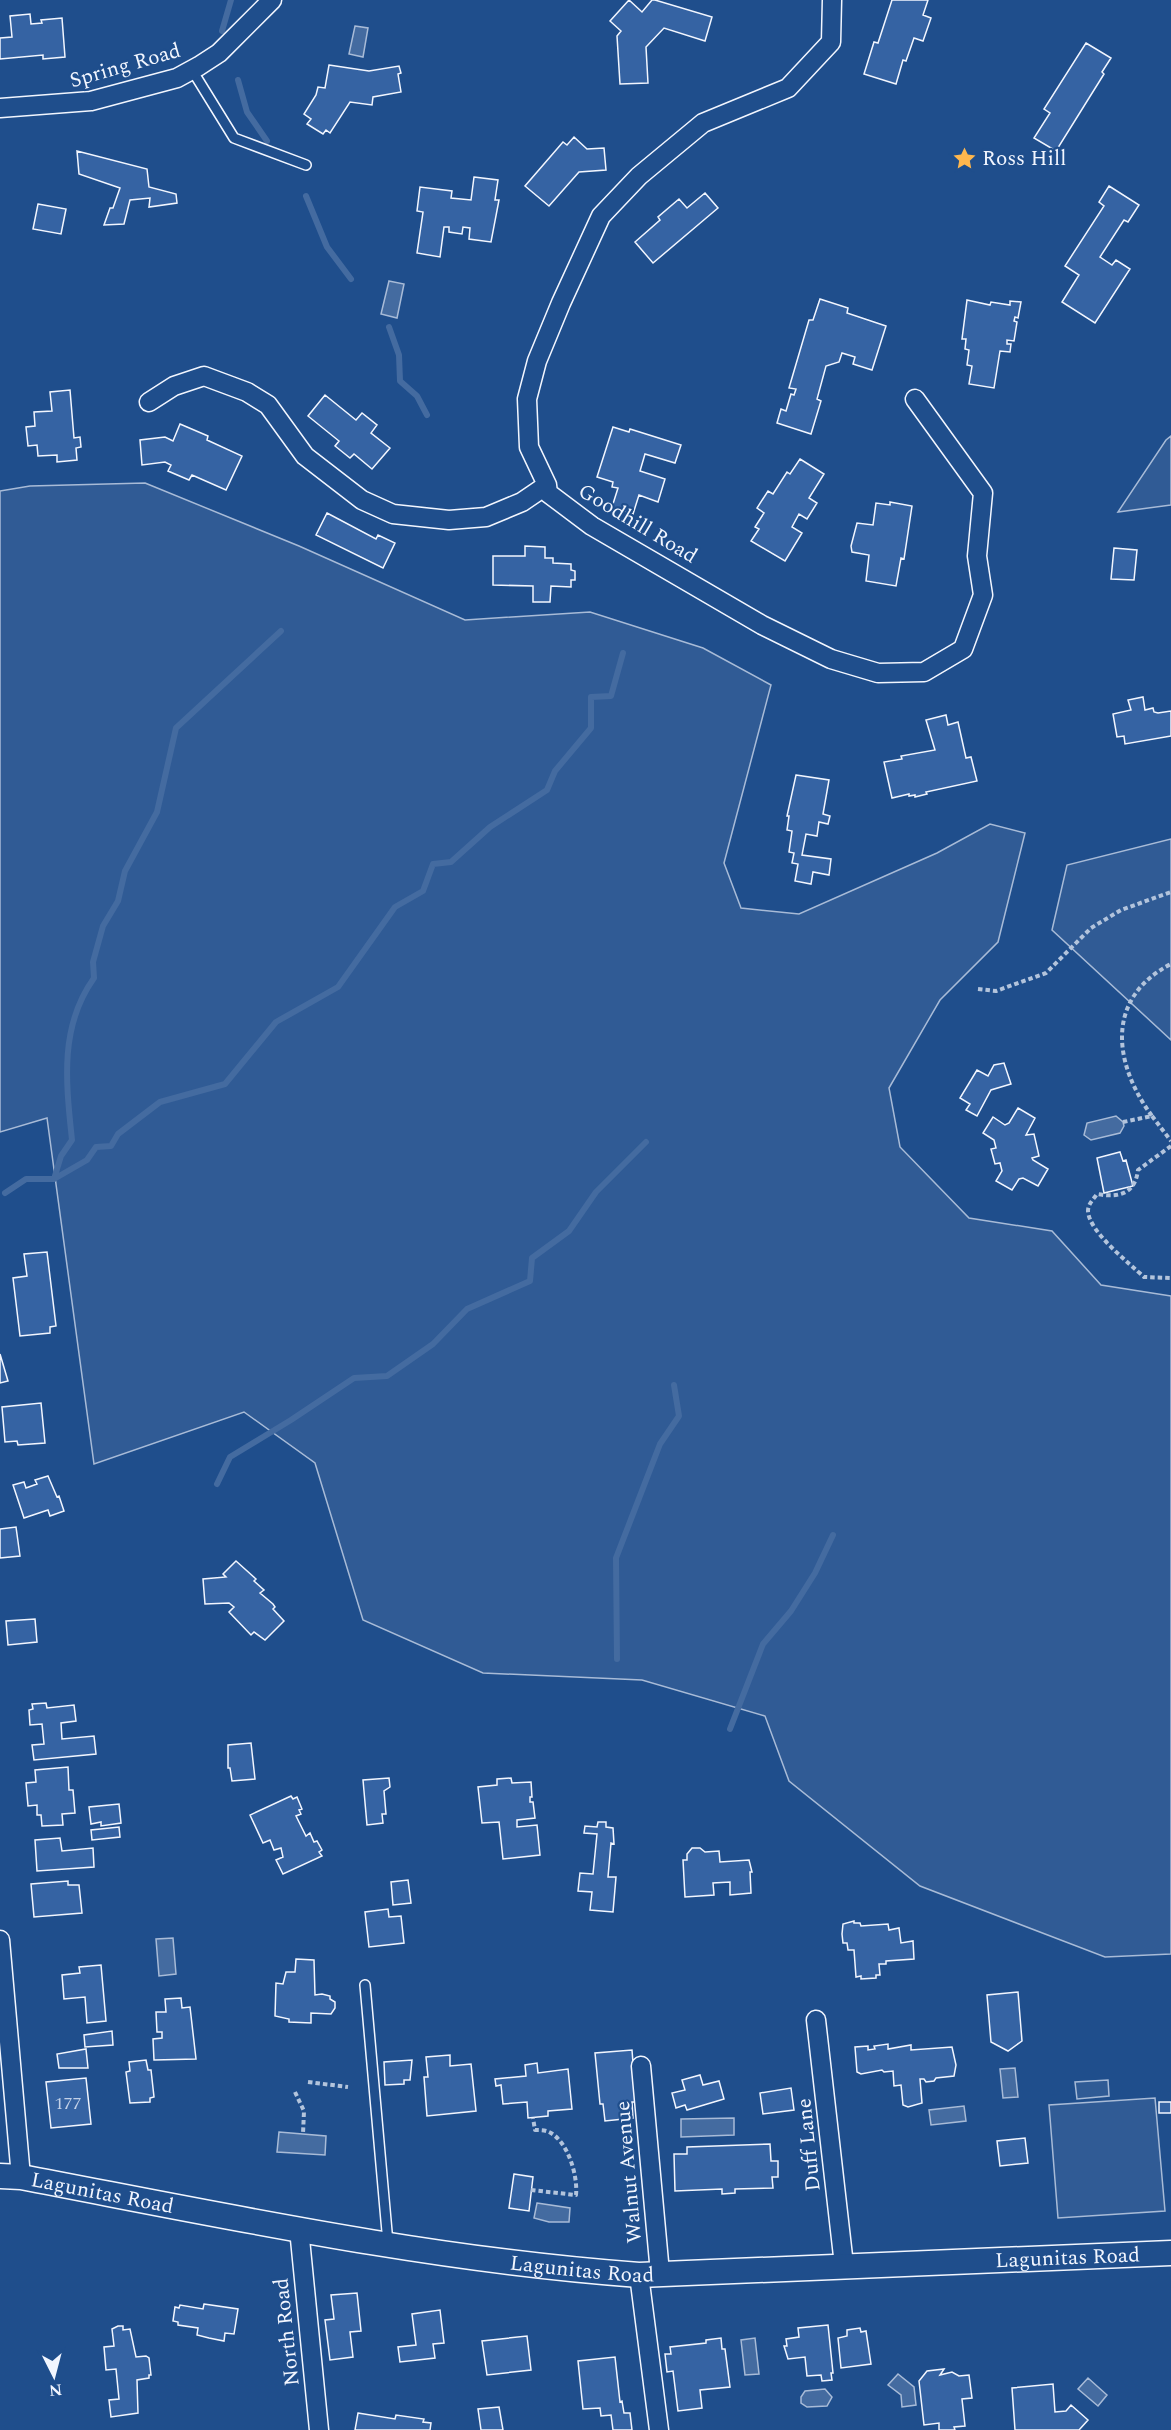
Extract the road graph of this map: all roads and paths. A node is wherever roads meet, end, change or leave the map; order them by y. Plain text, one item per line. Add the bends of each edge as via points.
1 (272, 0) edge
2 (832, 0) edge
3 (192, 70) junction
4 (0, 108) edge
5 (306, 165) dead end
6 (915, 399) dead end
7 (149, 402) dead end
8 (547, 485) junction
9 (1171, 892) edge
10 (1171, 964) edge
11 (978, 989) dead end
12 (1152, 1116) junction
13 (1123, 1122) dead end
14 (1171, 1141) edge
15 (1171, 1146) edge
16 (1171, 1278) edge
17 (0, 1940) edge
18 (365, 1985) dead end
19 (816, 2020) dead end
20 (641, 2066) dead end
21 (308, 2082) dead end
22 (348, 2087) dead end
23 (295, 2092) dead end
24 (533, 2118) dead end
25 (303, 2134) dead end
26 (11, 2177) edge
27 (531, 2190) dead end
28 (298, 2229) junction
29 (388, 2245) junction
30 (1171, 2253) edge
31 (844, 2265) junction
32 (650, 2274) junction
33 (318, 2430) edge
34 (659, 2430) edge

1 - 3 street, Spring Road via 219,53
2 - 8 street, Goodhill Road via 831,42 788,88 703,123 639,176 601,216 537,361 527,399 529,447
3 - 4 street, Spring Road via 177,78 91,101
3 - 5 lane via 234,138
6 - 8 street, Goodhill Road via 983,493 977,556 983,595 963,649 924,672 878,674 831,659 592,526 548,493
7 - 8 street via 174,386 204,376 247,392 268,405 304,456 362,500 393,514 449,520 486,517 522,502
9 - 11 path via 1121,910 1091,928 1046,973 996,991
10 - 12 path via 1154,973 1135,993 1123,1023 1121,1049 1129,1076
12 - 13 path
12 - 14 path
15 - 16 path via 1138,1170 1137,1182 1131,1189 1123,1194 1097,1194 1088,1212 1096,1230 1144,1277
17 - 26 street
18 - 29 lane
19 - 31 street, Duff Lane
20 - 32 street, Walnut Avenue
21 - 22 path
23 - 25 path via 304,2111
24 - 27 path via 535,2130 547,2131 562,2145 577,2185 576,2195
26 - 28 street, Lagunitas Road
28 - 29 street, Lagunitas Road
28 - 33 street, North Road
29 - 32 street, Lagunitas Road via 574,2270
30 - 31 street, Lagunitas Road
31 - 32 street, Lagunitas Road
32 - 34 street, Walnut Avenue

